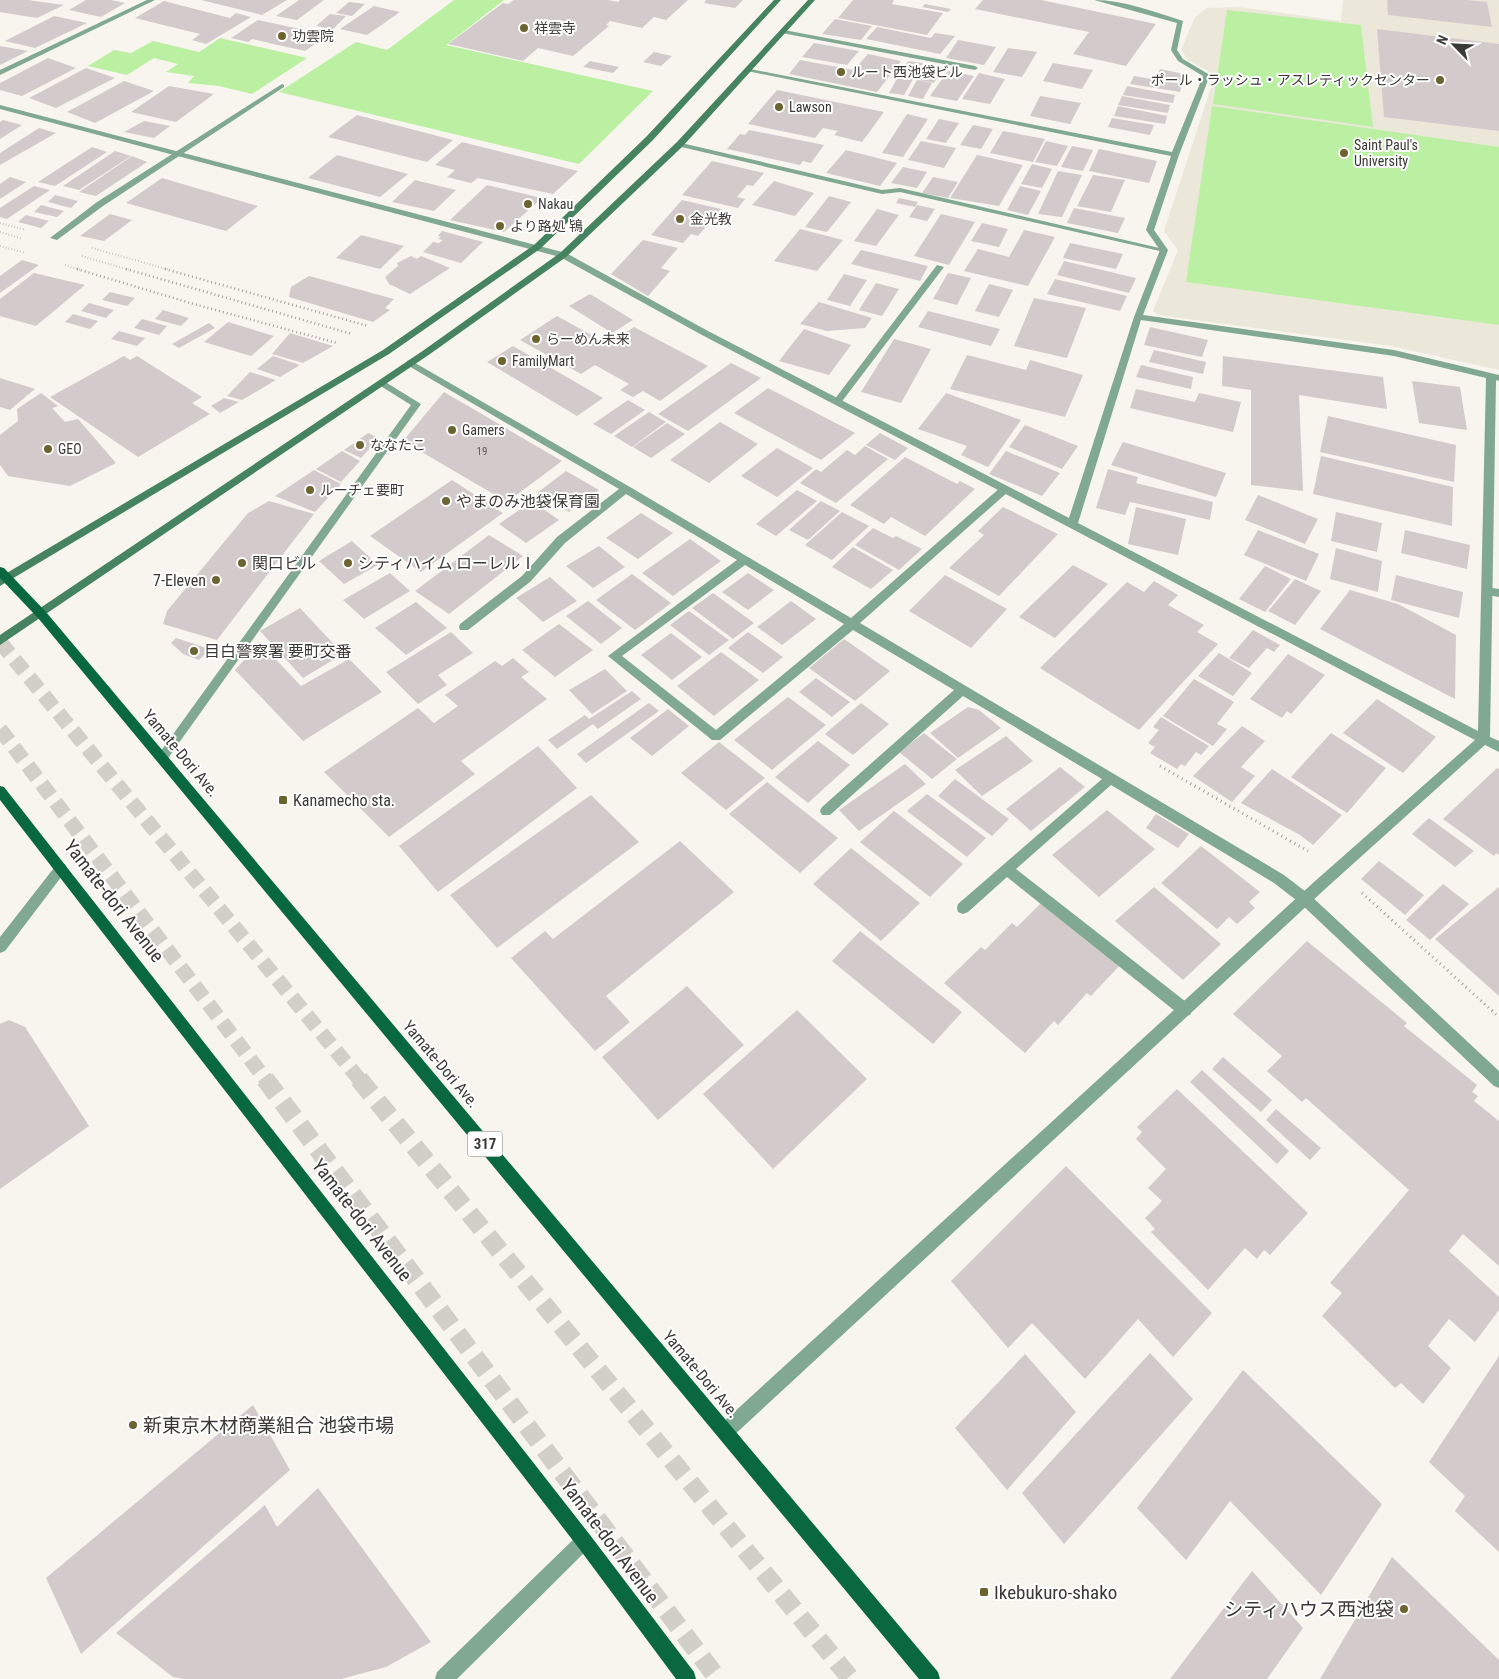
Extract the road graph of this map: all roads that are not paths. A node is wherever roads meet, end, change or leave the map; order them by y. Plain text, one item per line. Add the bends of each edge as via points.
1 (152, 0) edge
2 (778, 0) edge
3 (812, 0) edge
4 (1097, 0) edge
5 (784, 32) junction
6 (974, 68) dead end
7 (750, 71) junction
8 (0, 73) edge
9 (282, 86) dead end
10 (0, 107) edge
11 (680, 144) junction
12 (177, 154) junction
13 (1175, 155) junction
14 (54, 238) road end
15 (537, 247) junction
16 (1164, 250) junction
17 (563, 255) junction
18 (940, 267) dead end
19 (1138, 317) junction
20 (410, 363) junction
21 (1495, 378) edge
22 (382, 383) junction
23 (837, 402) junction
24 (1005, 489) junction
25 (626, 490) junction
26 (1072, 524) junction
27 (743, 561) junction
28 (2, 577) edge
29 (1487, 591) junction
30 (1499, 593) edge
31 (42, 615) junction
32 (851, 625) junction
33 (464, 627) dead end
34 (0, 641) edge
35 (962, 690) junction
36 (1484, 739) junction
37 (1499, 747) edge
38 (162, 758) junction
39 (1110, 779) junction
40 (0, 791) edge
41 (826, 811) dead end
42 (61, 868) junction
43 (1007, 870) junction
44 (1305, 899) junction
45 (963, 908) dead end
46 (0, 947) edge
47 (1185, 1010) junction
48 (1499, 1081) edge
49 (726, 1432) junction
50 (584, 1541) junction
51 (444, 1679) edge
52 (687, 1679) edge
53 (931, 1679) edge

1 - 8 street
2 - 15 street via 649,139
3 - 5 street
4 - 13 street via 1181,22 1174,50 1180,60 1207,75
5 - 6 street
5 - 7 street
7 - 11 street
7 - 13 street
9 - 12 street
10 - 12 street
11 - 16 street via 882,192 900,190
11 - 17 street
12 - 14 street
12 - 15 street
13 - 16 street via 1150,230
15 - 17 street
15 - 28 street via 386,352
16 - 19 street
17 - 20 street
17 - 23 street
18 - 23 street
19 - 21 street via 1394,353
19 - 26 street
20 - 22 street
20 - 25 street
21 - 29 street
22 - 31 street
22 - 38 street via 416,404
23 - 24 street
24 - 26 street
24 - 32 street
25 - 27 street
25 - 33 street via 561,540 526,579
26 - 36 street
27 - 32 street
27 - 32 street via 614,656 716,737
28 - 31 main road, Yamate-Dori Ave. / 317
29 - 30 street
29 - 36 street
31 - 34 street
31 - 38 main road, Yamate-Dori Ave. / 317
32 - 35 street
35 - 39 street
35 - 41 street
36 - 37 street
36 - 44 street
38 - 49 main road, Yamate-Dori Ave. / 317
39 - 43 street
39 - 44 street via 1279,879
40 - 42 main road, Yamate-dori Avenue
42 - 46 street
42 - 50 main road, Yamate-dori Avenue
43 - 45 street
43 - 47 street
44 - 47 street
44 - 48 street
47 - 49 street
49 - 53 main road, 317
50 - 51 street
50 - 52 main road, Yamate-dori Avenue

